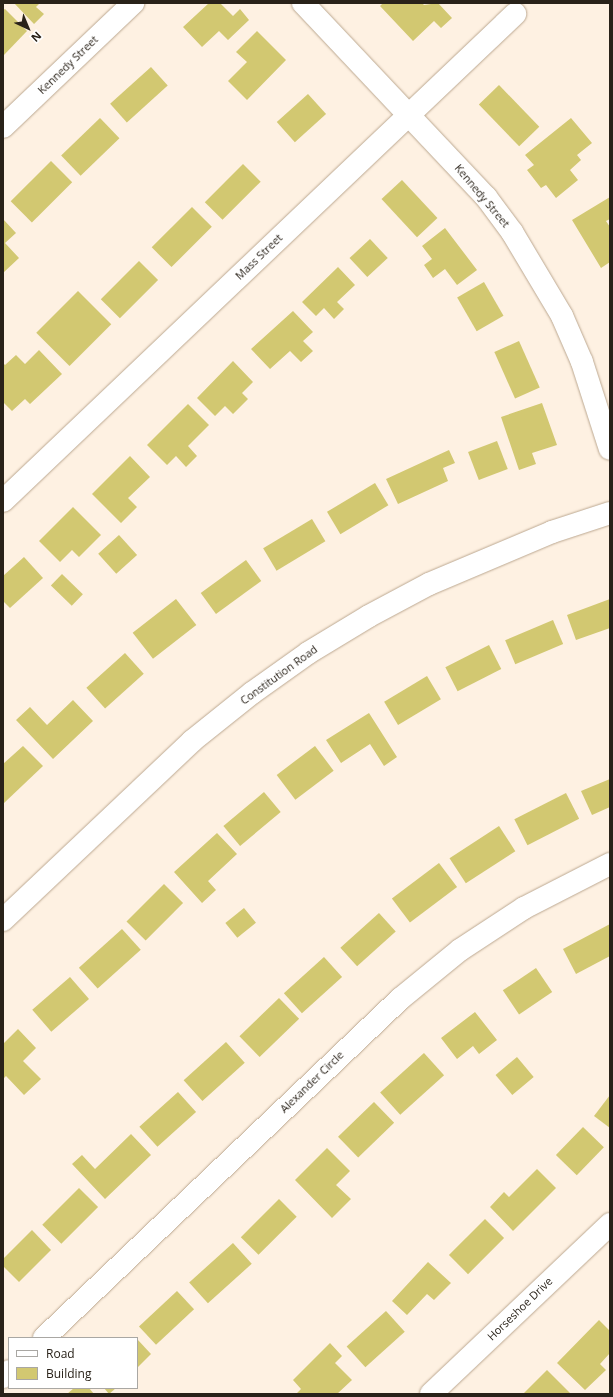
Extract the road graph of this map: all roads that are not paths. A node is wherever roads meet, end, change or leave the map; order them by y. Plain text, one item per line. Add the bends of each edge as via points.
1 (133, 3) edge
2 (303, 3) edge
3 (515, 14) dead end
4 (408, 114) junction
5 (3, 127) edge
6 (610, 450) edge
7 (3, 501) edge
8 (610, 513) edge
9 (610, 864) edge
10 (3, 920) edge
11 (610, 1224) edge
12 (45, 1337) edge
13 (431, 1394) edge

1 - 5 street, Kennedy Street
2 - 4 street, Kennedy Street
3 - 4 street, Mass Street
4 - 6 street, Kennedy Street via 486,198 512,232 538,275 562,316 582,362
4 - 7 street, Mass Street
8 - 10 street, Constitution Road via 552,532 429,584 308,653 192,741
9 - 12 street, Alexander Circle via 524,908 460,950 400,999
11 - 13 street, Horseshoe Drive

